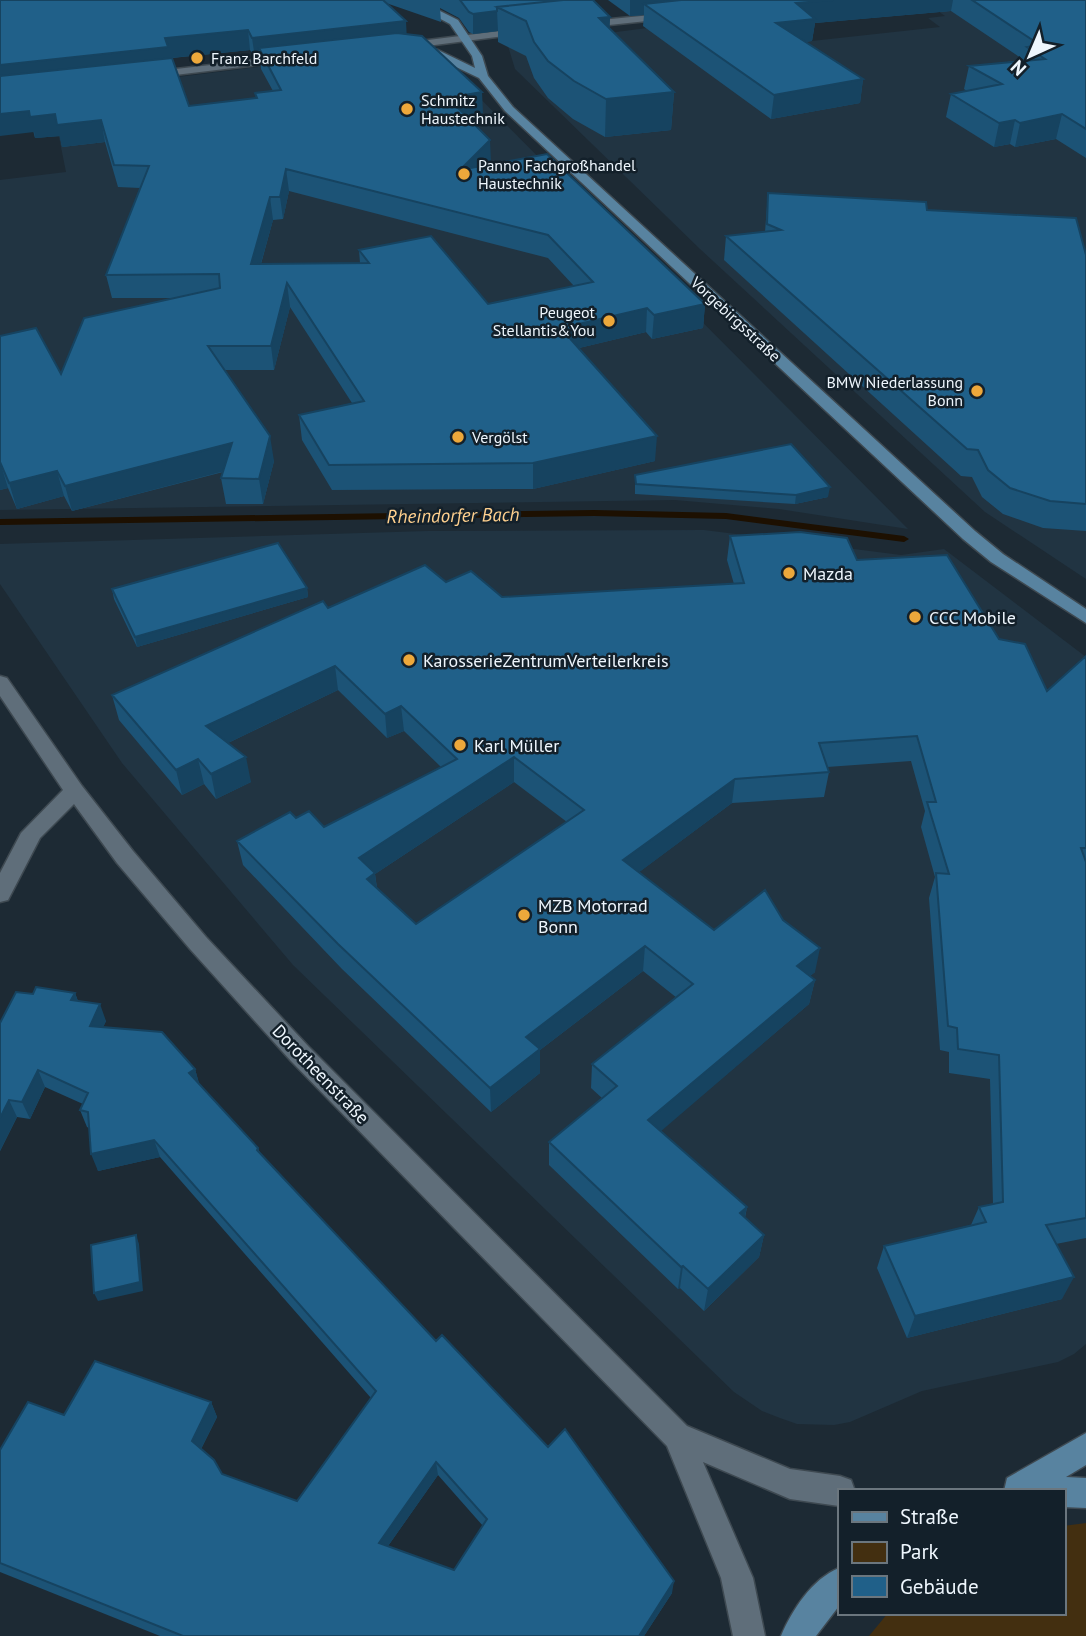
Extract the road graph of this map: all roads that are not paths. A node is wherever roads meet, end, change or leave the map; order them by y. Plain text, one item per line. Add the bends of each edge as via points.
1 (410, 0) edge
2 (681, 15) edge
3 (575, 26) edge
4 (534, 30) edge
5 (464, 39) junction
6 (296, 58) edge
7 (139, 76) edge
8 (483, 76) junction
9 (1086, 617) edge
10 (0, 682) edge
11 (75, 792) junction
12 (0, 894) edge
13 (677, 1436) junction
14 (1086, 1448) edge
15 (1019, 1489) edge
16 (838, 1491) edge
17 (1065, 1492) edge
18 (1086, 1493) edge
19 (838, 1585) edge
20 (749, 1636) edge
21 (797, 1636) edge

1 - 5 street, Vorgebirgsstraße via 454,22
2 - 3 street
4 - 5 street
5 - 8 street, Vorgebirgsstraße via 477,56
5 - 8 street via 391,47 435,52
6 - 7 street
8 - 9 street, Vorgebirgsstraße via 509,109 969,535
10 - 11 street, Dorotheenstraße
11 - 12 street via 32,833
11 - 13 street, Dorotheenstraße via 160,900 300,1054
13 - 16 street, Dorotheenstraße via 790,1484
13 - 20 street, Dorotheenstraße via 737,1578
14 - 15 street
17 - 18 street
19 - 21 street

